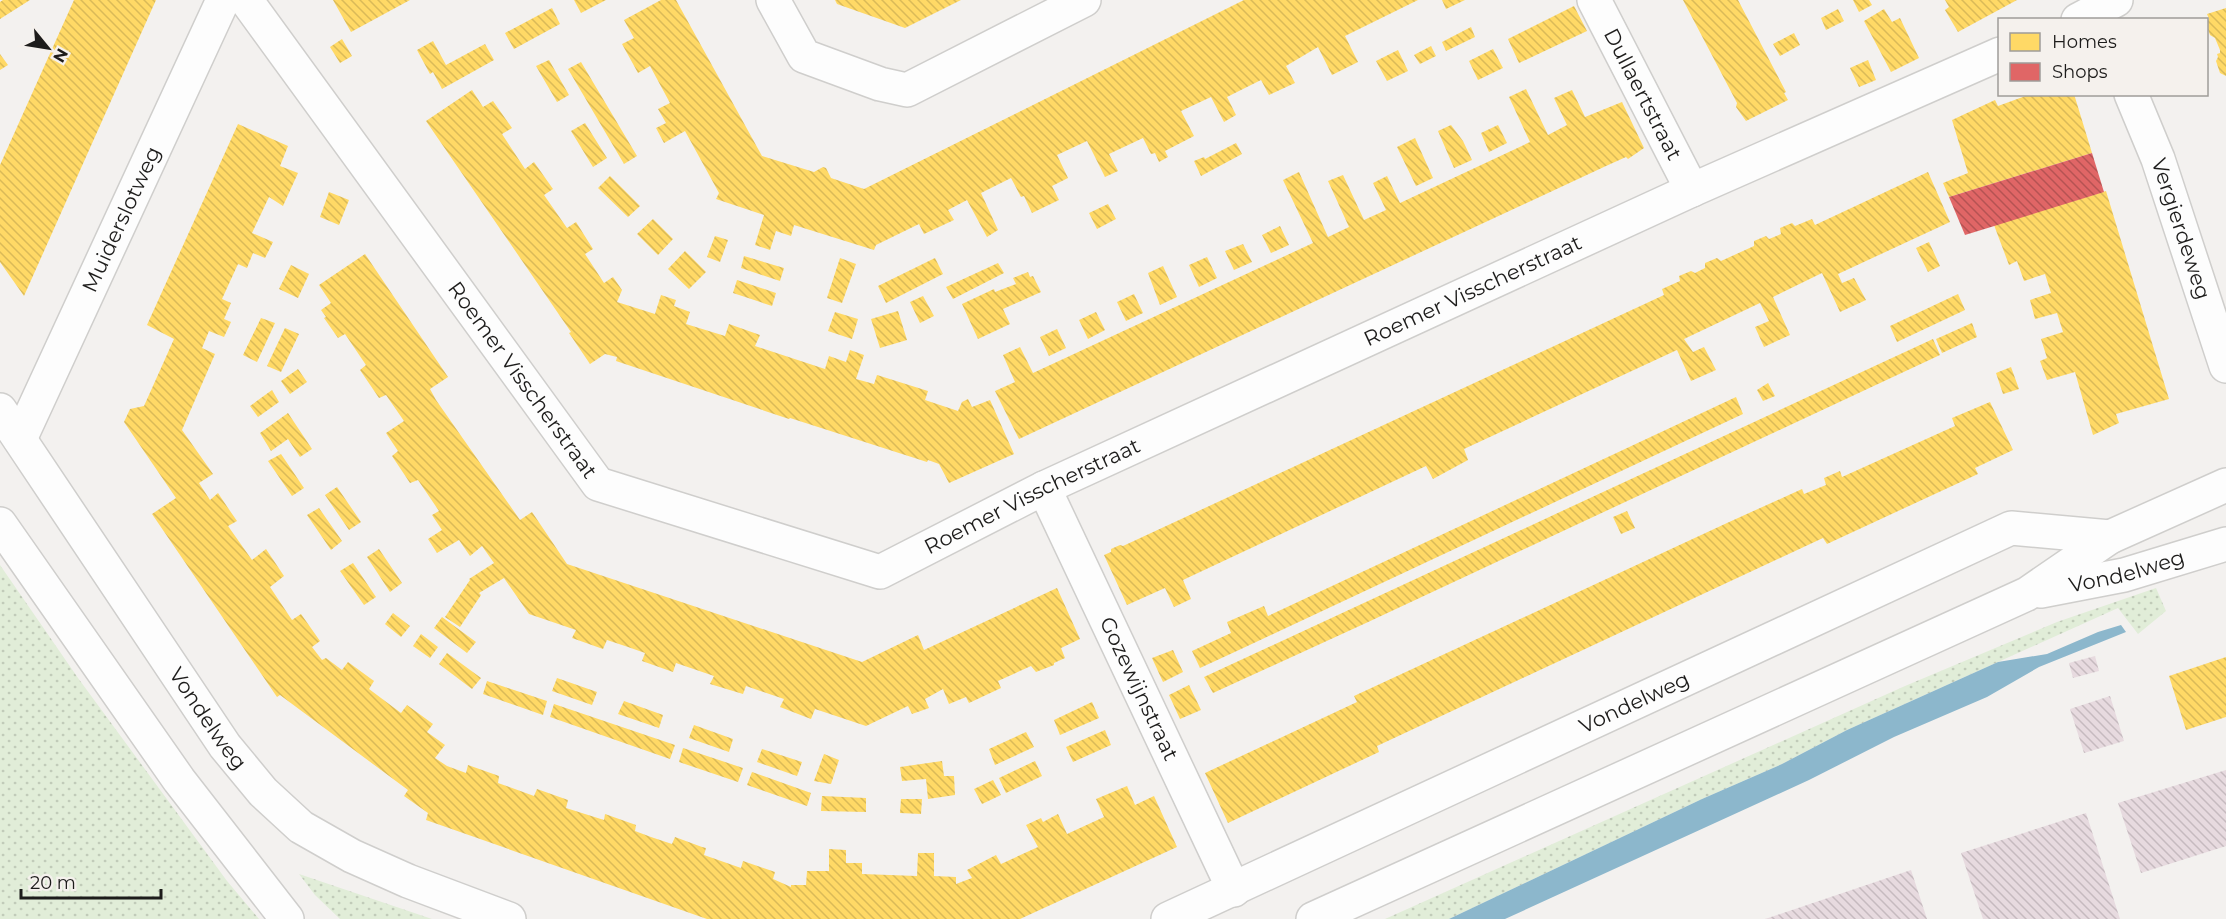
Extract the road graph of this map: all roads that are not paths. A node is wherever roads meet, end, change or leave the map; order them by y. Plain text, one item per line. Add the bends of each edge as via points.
1 (224, 0) edge
2 (246, 0) edge
3 (773, 0) edge
4 (1084, 0) edge
5 (1594, 0) edge
6 (1998, 55) edge
7 (2132, 96) edge
8 (1692, 190) junction
9 (2226, 366) edge
10 (0, 410) edge
11 (20, 439) junction
12 (2226, 485) edge
13 (1044, 488) junction
14 (0, 524) edge
15 (2110, 537) junction
16 (2226, 544) edge
17 (2027, 594) junction
18 (1234, 890) junction
19 (287, 919) edge
20 (509, 919) edge
21 (1168, 919) edge
22 (1313, 919) edge

1 - 11 street, Muiderslotweg
2 - 13 street, Roemer Visscherstraat via 598,484 880,572
3 - 4 street via 804,56 907,90
5 - 8 street, Dullaertstraat
6 - 8 street, Roemer Visscherstraat
7 - 9 street, Vergierdeweg via 2158,159
8 - 13 street, Roemer Visscherstraat
10 - 11 street, Vondelweg
11 - 20 street, Vondelweg via 225,746 263,792 301,827 352,856
12 - 15 street, Vondelweg
13 - 18 street, Gozewijnstraat
14 - 19 street via 179,780
15 - 17 street, Vondelweg
15 - 18 street, Vondelweg via 2011,528
16 - 17 street, Vondelweg via 2124,575
17 - 22 street, Vondelweg
18 - 21 street, Vondelweg

